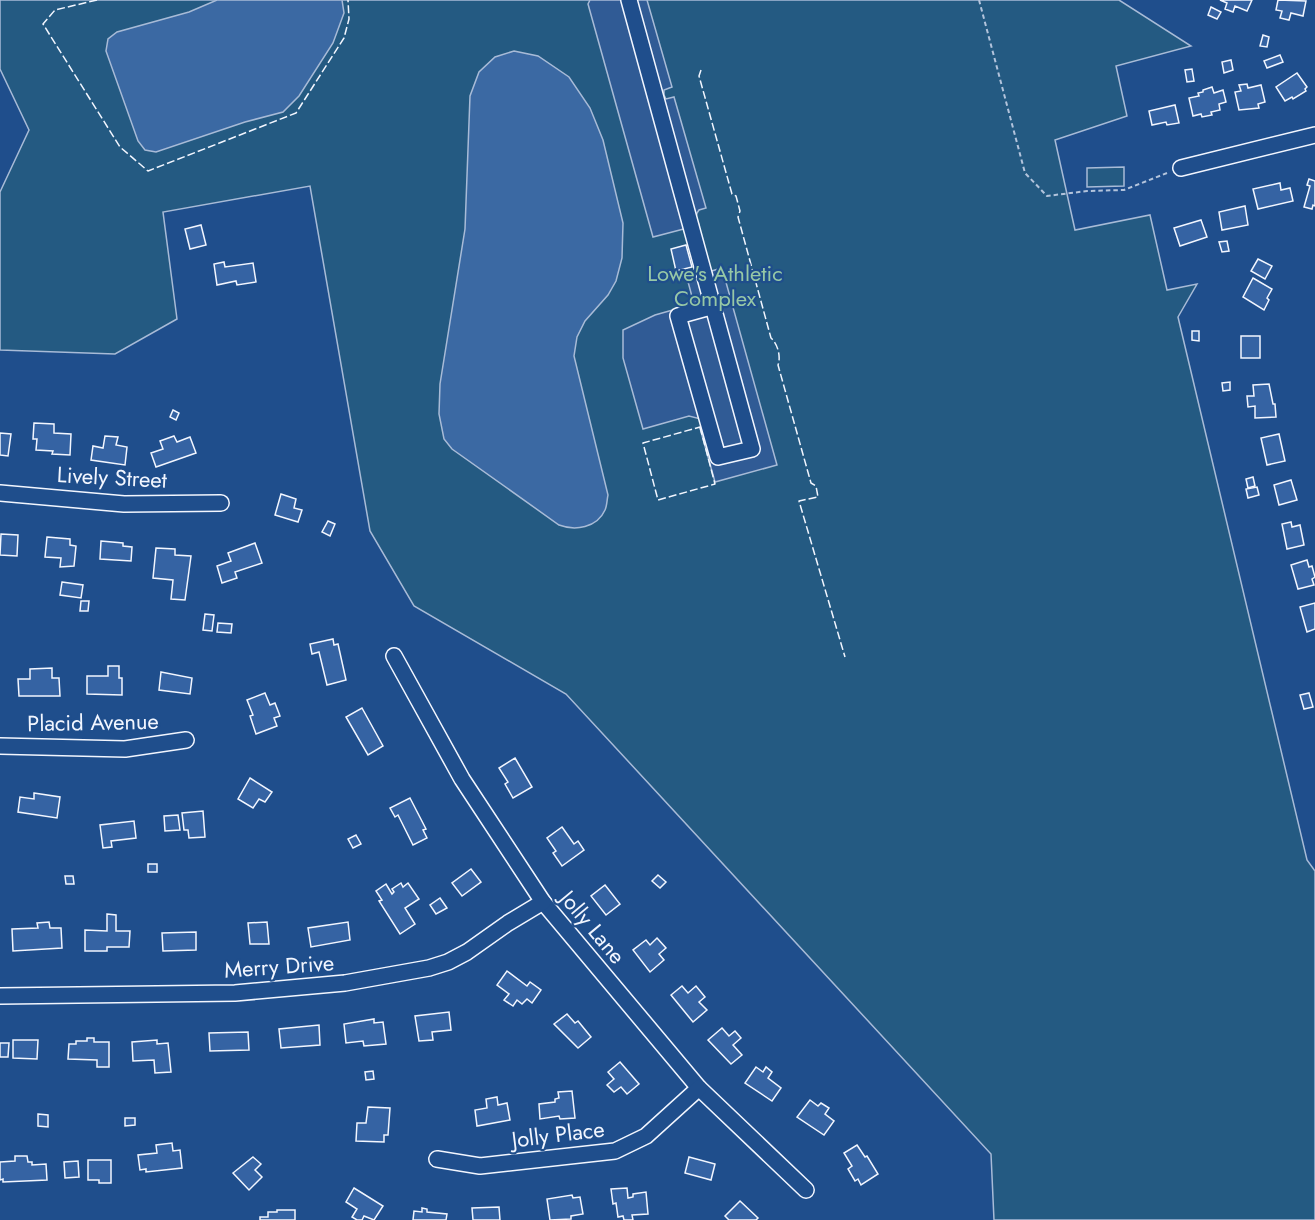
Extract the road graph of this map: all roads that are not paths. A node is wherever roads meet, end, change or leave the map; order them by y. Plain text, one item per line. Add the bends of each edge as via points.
1 (630, 0) edge
2 (1315, 135) edge
3 (1181, 168) road end
4 (714, 306) junction
5 (0, 493) edge
6 (221, 503) dead end
7 (394, 656) dead end
8 (186, 740) dead end
9 (0, 746) edge
10 (543, 902) junction
11 (0, 996) edge
12 (699, 1088) junction
13 (438, 1159) dead end
14 (806, 1190) dead end

1 - 4 street
2 - 3 street
4 - 4 street via 678,316 718,457 752,449
5 - 6 street, Lively Street via 124,504
7 - 10 street, Jolly Lane via 462,779
8 - 9 street, Placid Avenue via 125,749
10 - 11 street, Merry Drive via 448,962 345,983 235,993
10 - 12 street, Jolly Lane
12 - 13 street, Jolly Place via 646,1136 615,1151 480,1166
12 - 14 street, Jolly Lane

